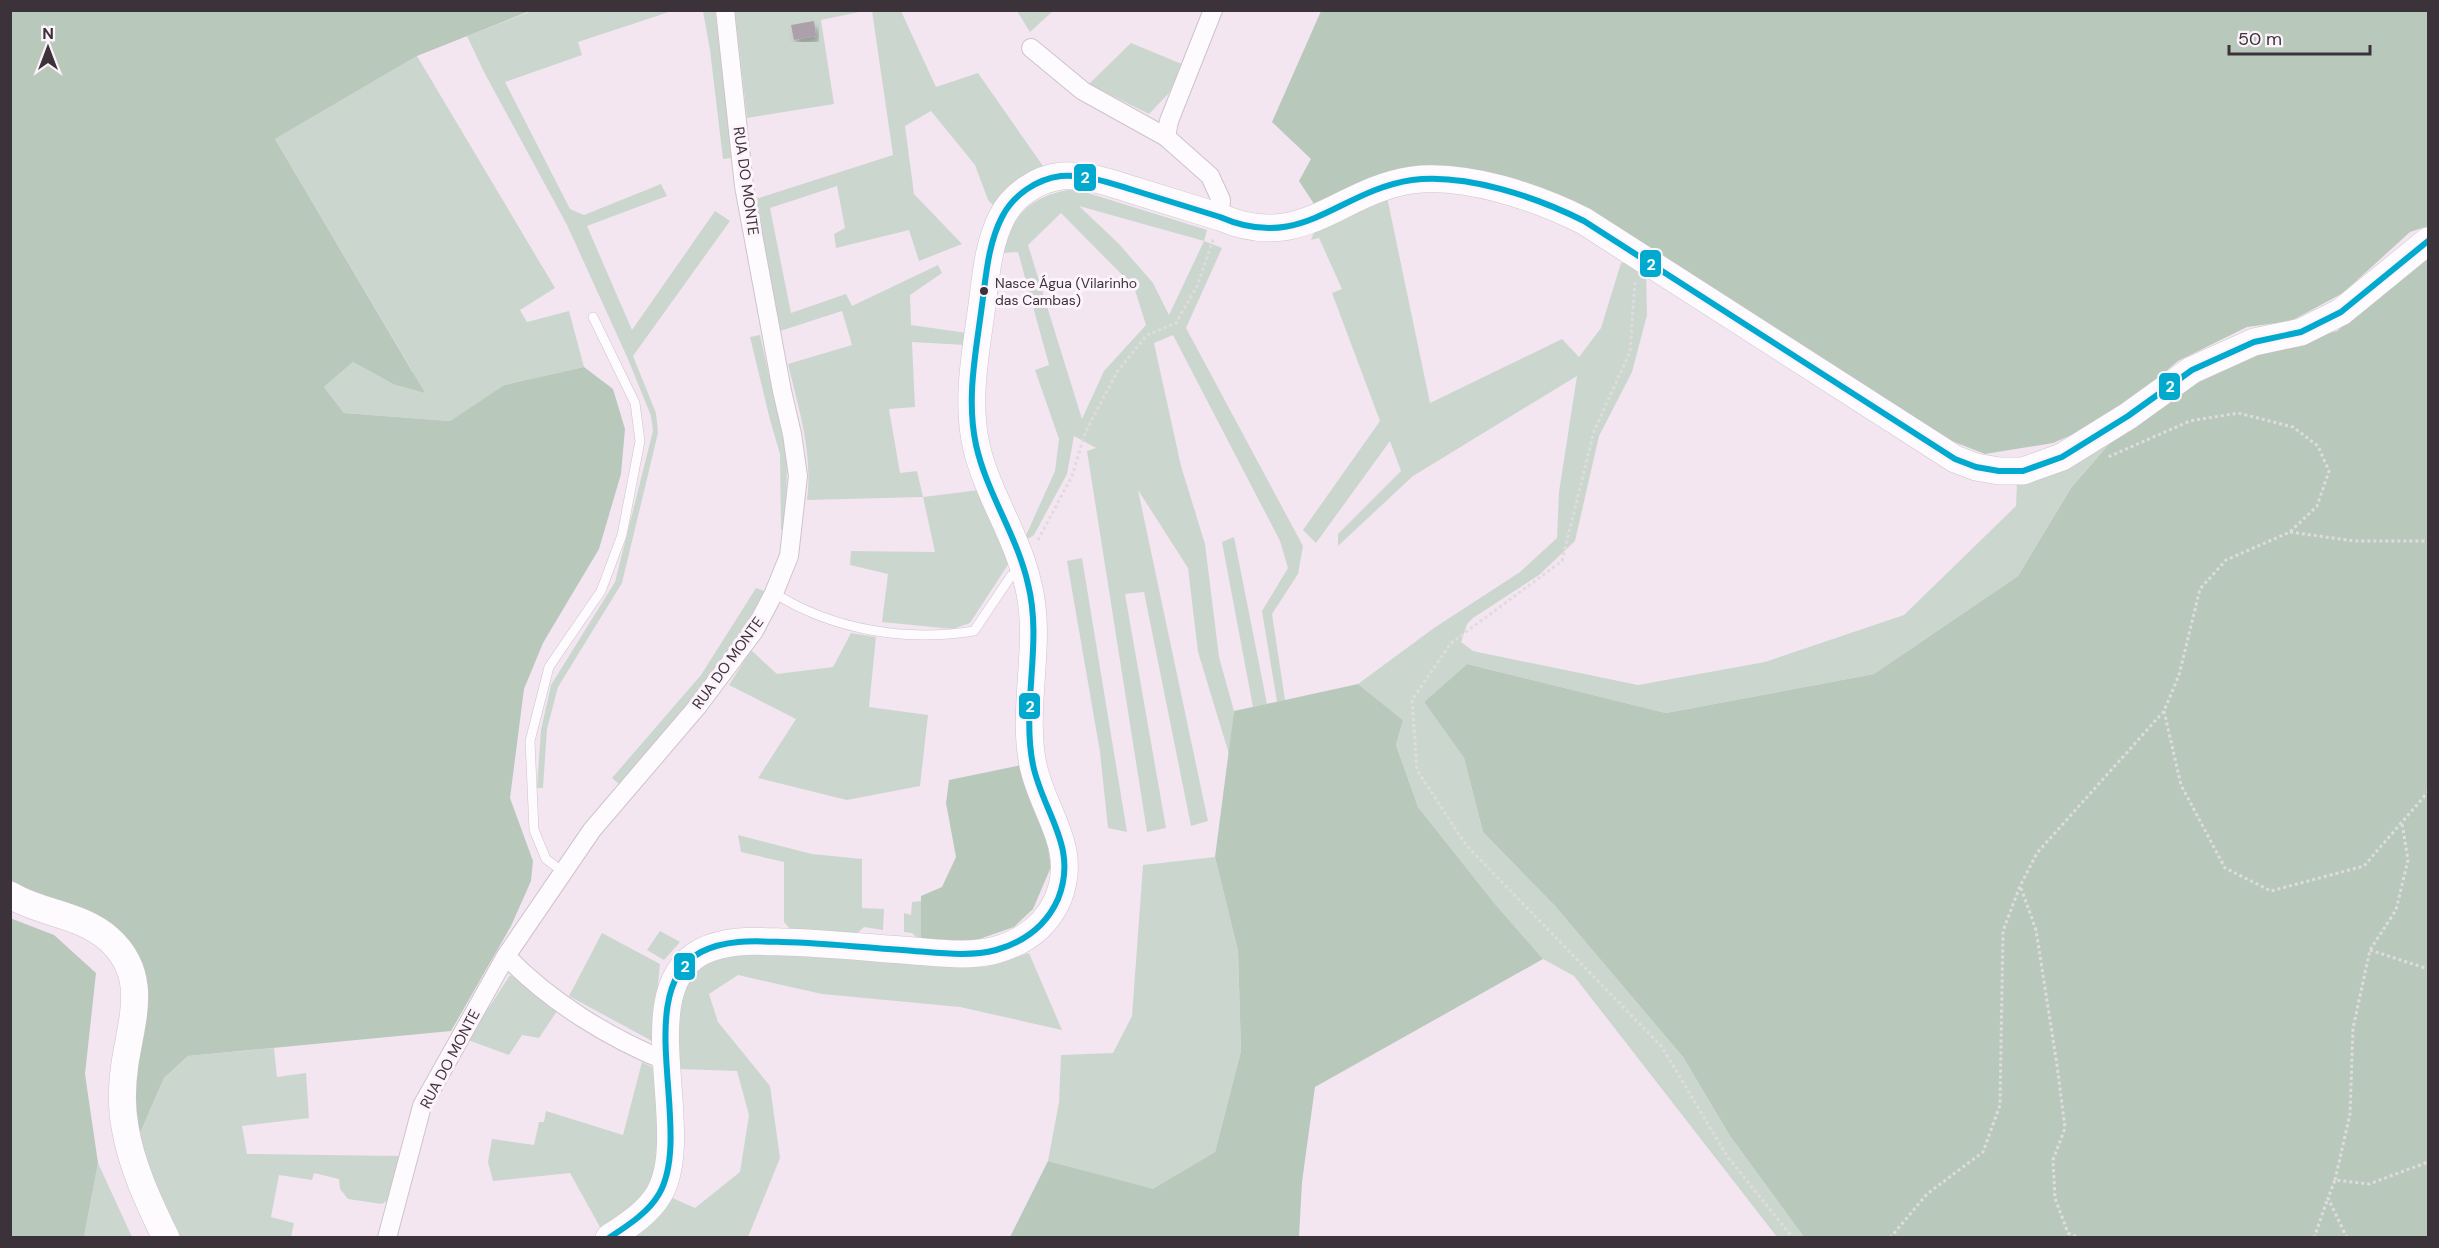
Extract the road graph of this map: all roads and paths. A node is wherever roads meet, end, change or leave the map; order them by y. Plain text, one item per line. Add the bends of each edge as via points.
1 (725, 10) edge
2 (1213, 10) edge
3 (1031, 48) dead end
4 (1166, 137) junction
5 (1221, 217) junction
6 (2428, 241) edge
7 (1642, 257) junction
8 (593, 316) dead end
9 (2099, 461) dead end
10 (2290, 532) junction
11 (2428, 541) edge
12 (1023, 568) junction
13 (774, 593) junction
14 (2164, 711) junction
15 (2428, 792) edge
16 (2402, 822) junction
17 (562, 872) junction
18 (2020, 886) junction
19 (10, 895) edge
20 (2370, 950) junction
21 (506, 956) junction
22 (2428, 969) edge
23 (666, 1061) junction
24 (2428, 1162) edge
25 (2335, 1180) junction
26 (2328, 1198) junction
27 (166, 1238) edge
28 (387, 1238) edge
29 (609, 1238) edge
30 (1792, 1238) edge
31 (1890, 1238) edge
32 (2079, 1238) edge
33 (2314, 1238) edge
34 (2348, 1238) edge

1 - 13 street, RUA DO MONTE via 744,186 798,476 789,556
2 - 4 street
3 - 4 street via 1083,91
4 - 5 street via 1210,176 1221,200
5 - 7 main road via 1240,225 1285,228 1394,184 1448,180 1497,189 1559,209
5 - 12 path via 1197,286 1176,323 1147,335 1117,372 1085,433 1072,476
5 - 12 main road via 1079,176 1036,183 1002,215 988,266 972,385 972,418 988,484
6 - 7 main road via 2341,312 2301,332 2254,342 2192,370 2081,446 2023,471 1976,467 1955,459
7 - 30 path via 1636,271 1630,352 1594,431 1562,561 1444,652 1412,700 1417,770 1466,845 1662,1047 1727,1155
8 - 17 lane via 635,403 640,441 622,535 601,591 549,667 530,741 534,830 546,859
9 - 10 path via 2190,421 2238,413 2294,427 2318,446 2329,471 2317,506
10 - 11 path via 2354,541
10 - 14 path via 2226,560 2200,589 2180,675
12 - 13 lane via 1011,576 974,631 942,636 843,626
12 - 23 main road via 1033,609 1029,705 1033,768 1059,830 1065,865 1060,895 1046,919 1027,938 976,953 748,941 711,948 689,960 672,986
13 - 17 street, RUA DO MONTE via 754,631 704,698 592,830
14 - 16 path via 2181,785 2225,868 2271,891 2364,866
14 - 18 path via 2037,853
15 - 16 path
16 - 20 path via 2408,860 2396,910
17 - 21 street, RUA DO MONTE
18 - 31 path via 2003,931 2000,1105 1983,1152 1927,1194
18 - 32 path via 2036,930 2065,1128 2053,1160 2055,1198 2068,1233
19 - 27 main road via 88,924 111,940 126,961 136,1003 123,1080 124,1125 141,1181
20 - 22 path
20 - 25 path via 2353,1028 2350,1114
21 - 23 street via 526,977 585,1018
21 - 28 street, RUA DO MONTE via 422,1106
23 - 29 main road via 670,1106 668,1171 651,1205
24 - 25 path via 2369,1184
25 - 26 path
26 - 33 path
26 - 34 path

